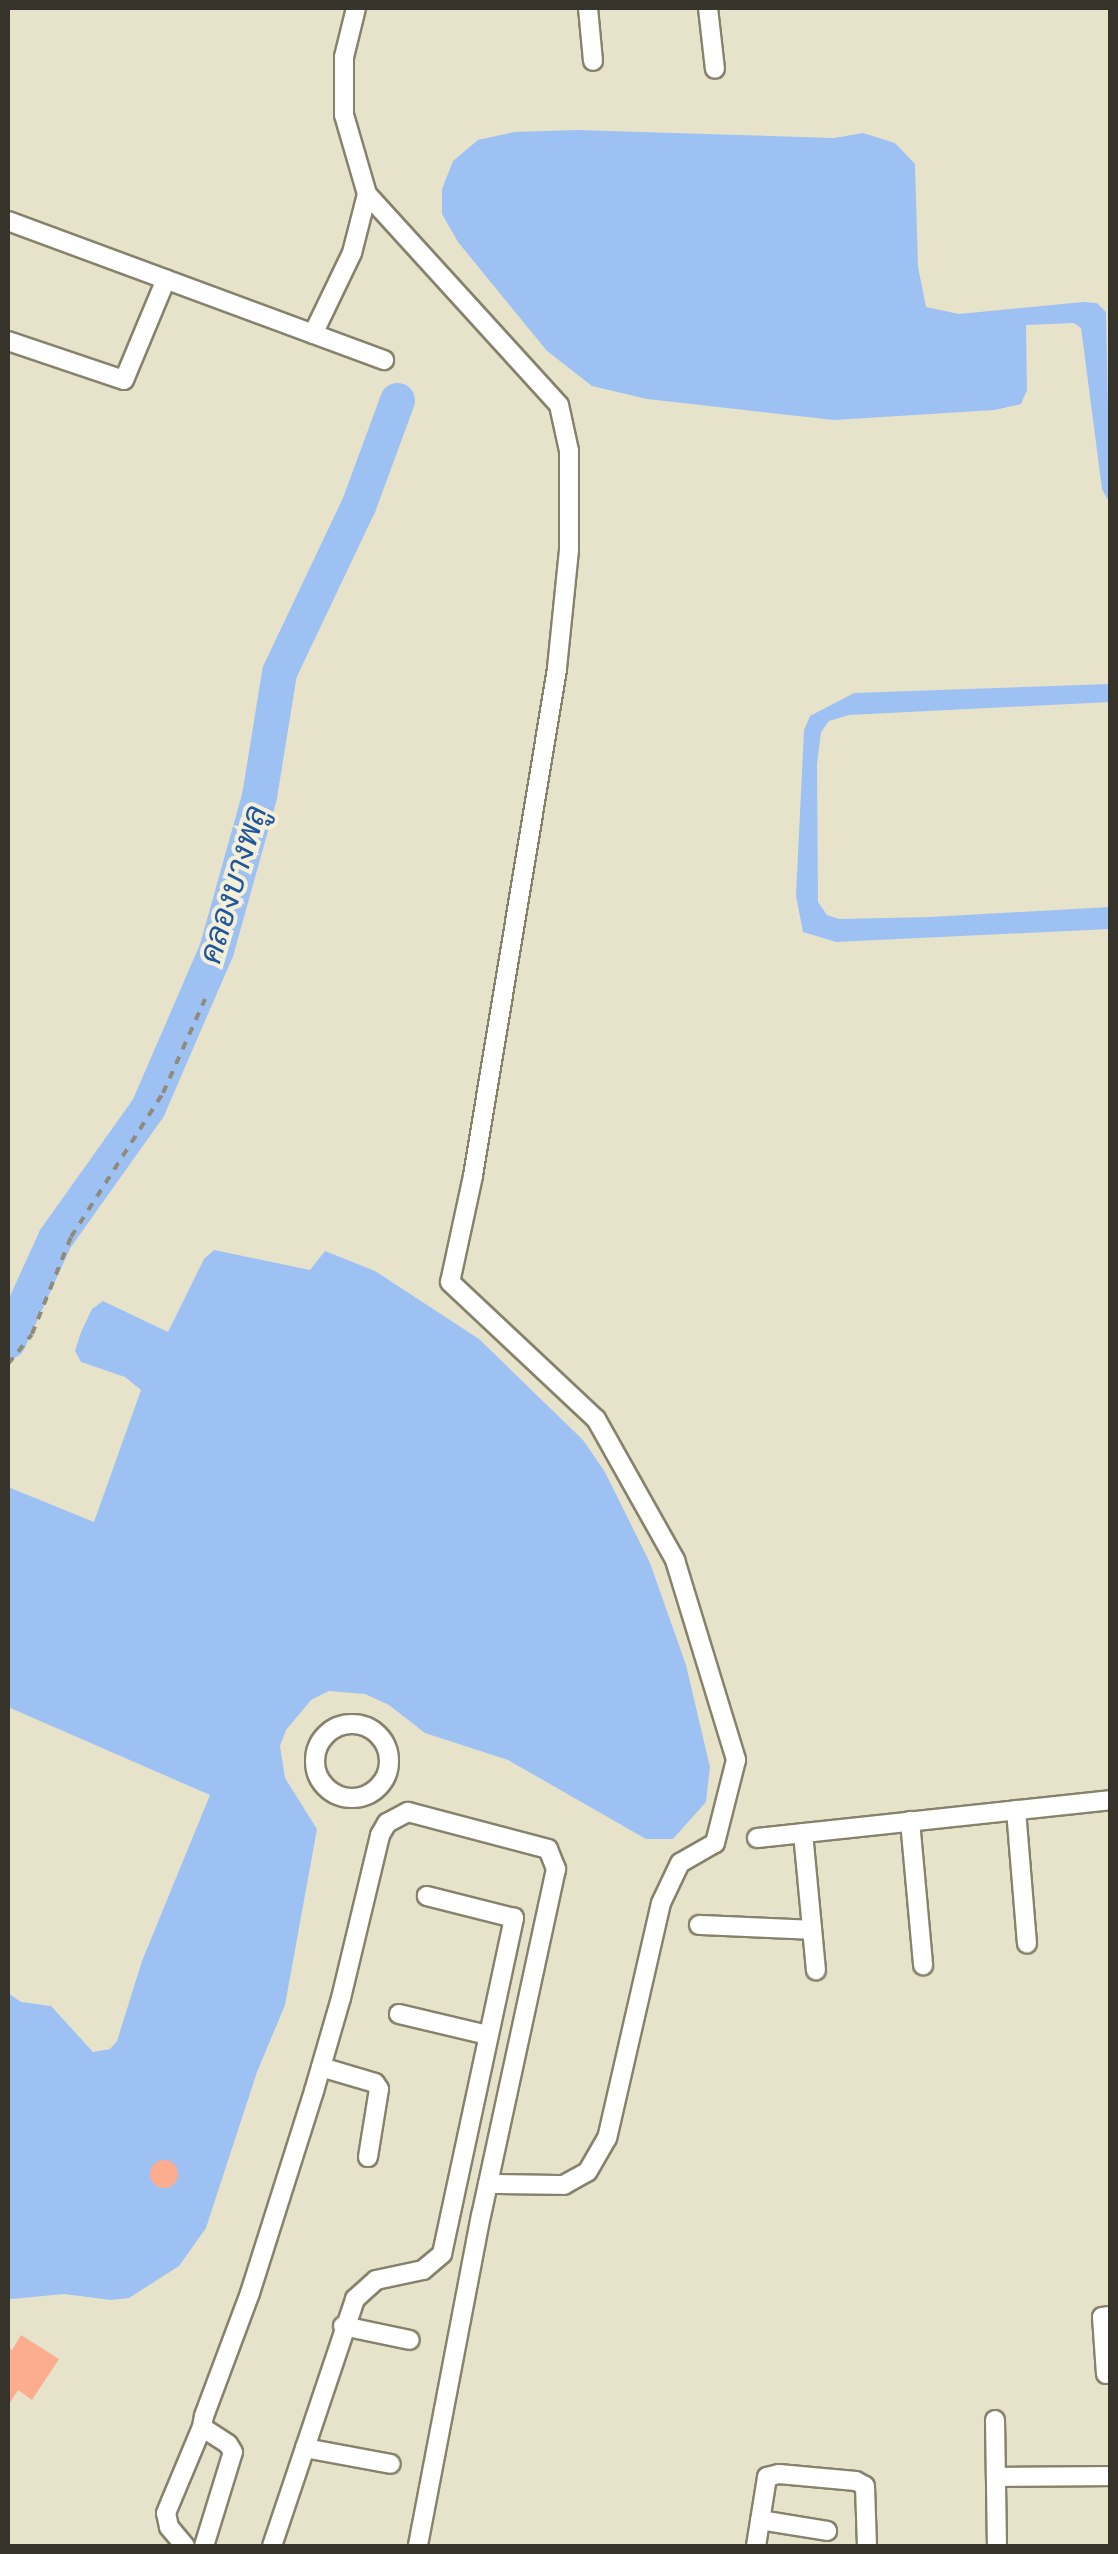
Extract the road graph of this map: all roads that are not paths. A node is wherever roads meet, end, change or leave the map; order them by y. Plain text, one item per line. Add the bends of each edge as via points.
1 (356, 8) edge
2 (588, 8) edge
3 (708, 8) edge
4 (593, 61) dead end
5 (715, 69) dead end
6 (368, 194) junction
7 (8, 221) edge
8 (166, 279) junction
9 (313, 334) junction
10 (8, 340) edge
11 (384, 360) dead end
12 (377, 1789) junction
13 (1110, 1800) edge
14 (1016, 1810) junction
15 (398, 1815) junction
16 (910, 1821) junction
17 (803, 1833) junction
18 (758, 1838) dead end
19 (427, 1896) dead end
20 (698, 1925) dead end
21 (812, 1930) junction
22 (1027, 1944) dead end
23 (922, 1965) dead end
24 (816, 1970) dead end
25 (400, 2014) dead end
26 (488, 2035) junction
27 (321, 2067) junction
28 (368, 2157) dead end
29 (488, 2184) junction
30 (1110, 2316) edge
31 (344, 2326) junction
32 (410, 2340) dead end
33 (1106, 2374) dead end
34 (995, 2420) dead end
35 (202, 2427) junction
36 (305, 2448) junction
37 (391, 2464) dead end
38 (1110, 2476) edge
39 (996, 2477) junction
40 (760, 2520) junction
41 (826, 2530) dead end
42 (185, 2546) edge
43 (204, 2546) edge
44 (272, 2546) edge
45 (418, 2546) edge
46 (756, 2546) edge
47 (867, 2546) edge
48 (996, 2546) edge

1 - 6 street via 344,56 344,116
2 - 4 street
3 - 5 street
6 - 9 street via 352,253
6 - 29 street via 559,406 569,450 569,550 557,669 450,1282 596,1419 675,1560 736,1760 715,1842 680,1863 661,1903 607,2138 588,2172 564,2185
7 - 8 street
8 - 9 street
8 - 10 street via 124,380
9 - 11 street
12 - 12 street via 347,1798 321,1782 316,1752 326,1734 356,1724 383,1740 388,1771
12 - 15 street
13 - 14 street
14 - 16 street
14 - 22 street
15 - 27 street via 380,1835
15 - 29 street via 424,1815 548,1850 555,1858
16 - 17 street
16 - 23 street
17 - 18 street
17 - 21 street
19 - 26 street via 514,1918
20 - 21 street
21 - 24 street
25 - 26 street
26 - 31 street via 442,2254 423,2270 366,2286
27 - 28 street via 380,2089
27 - 35 street
29 - 45 street
30 - 33 street via 1102,2316
31 - 32 street
31 - 36 street
34 - 39 street
35 - 42 street via 166,2514
35 - 43 street via 234,2452
36 - 37 street
36 - 44 street
38 - 39 street
39 - 48 street
40 - 41 street
40 - 46 street
40 - 47 street via 767,2477 856,2481 868,2497

